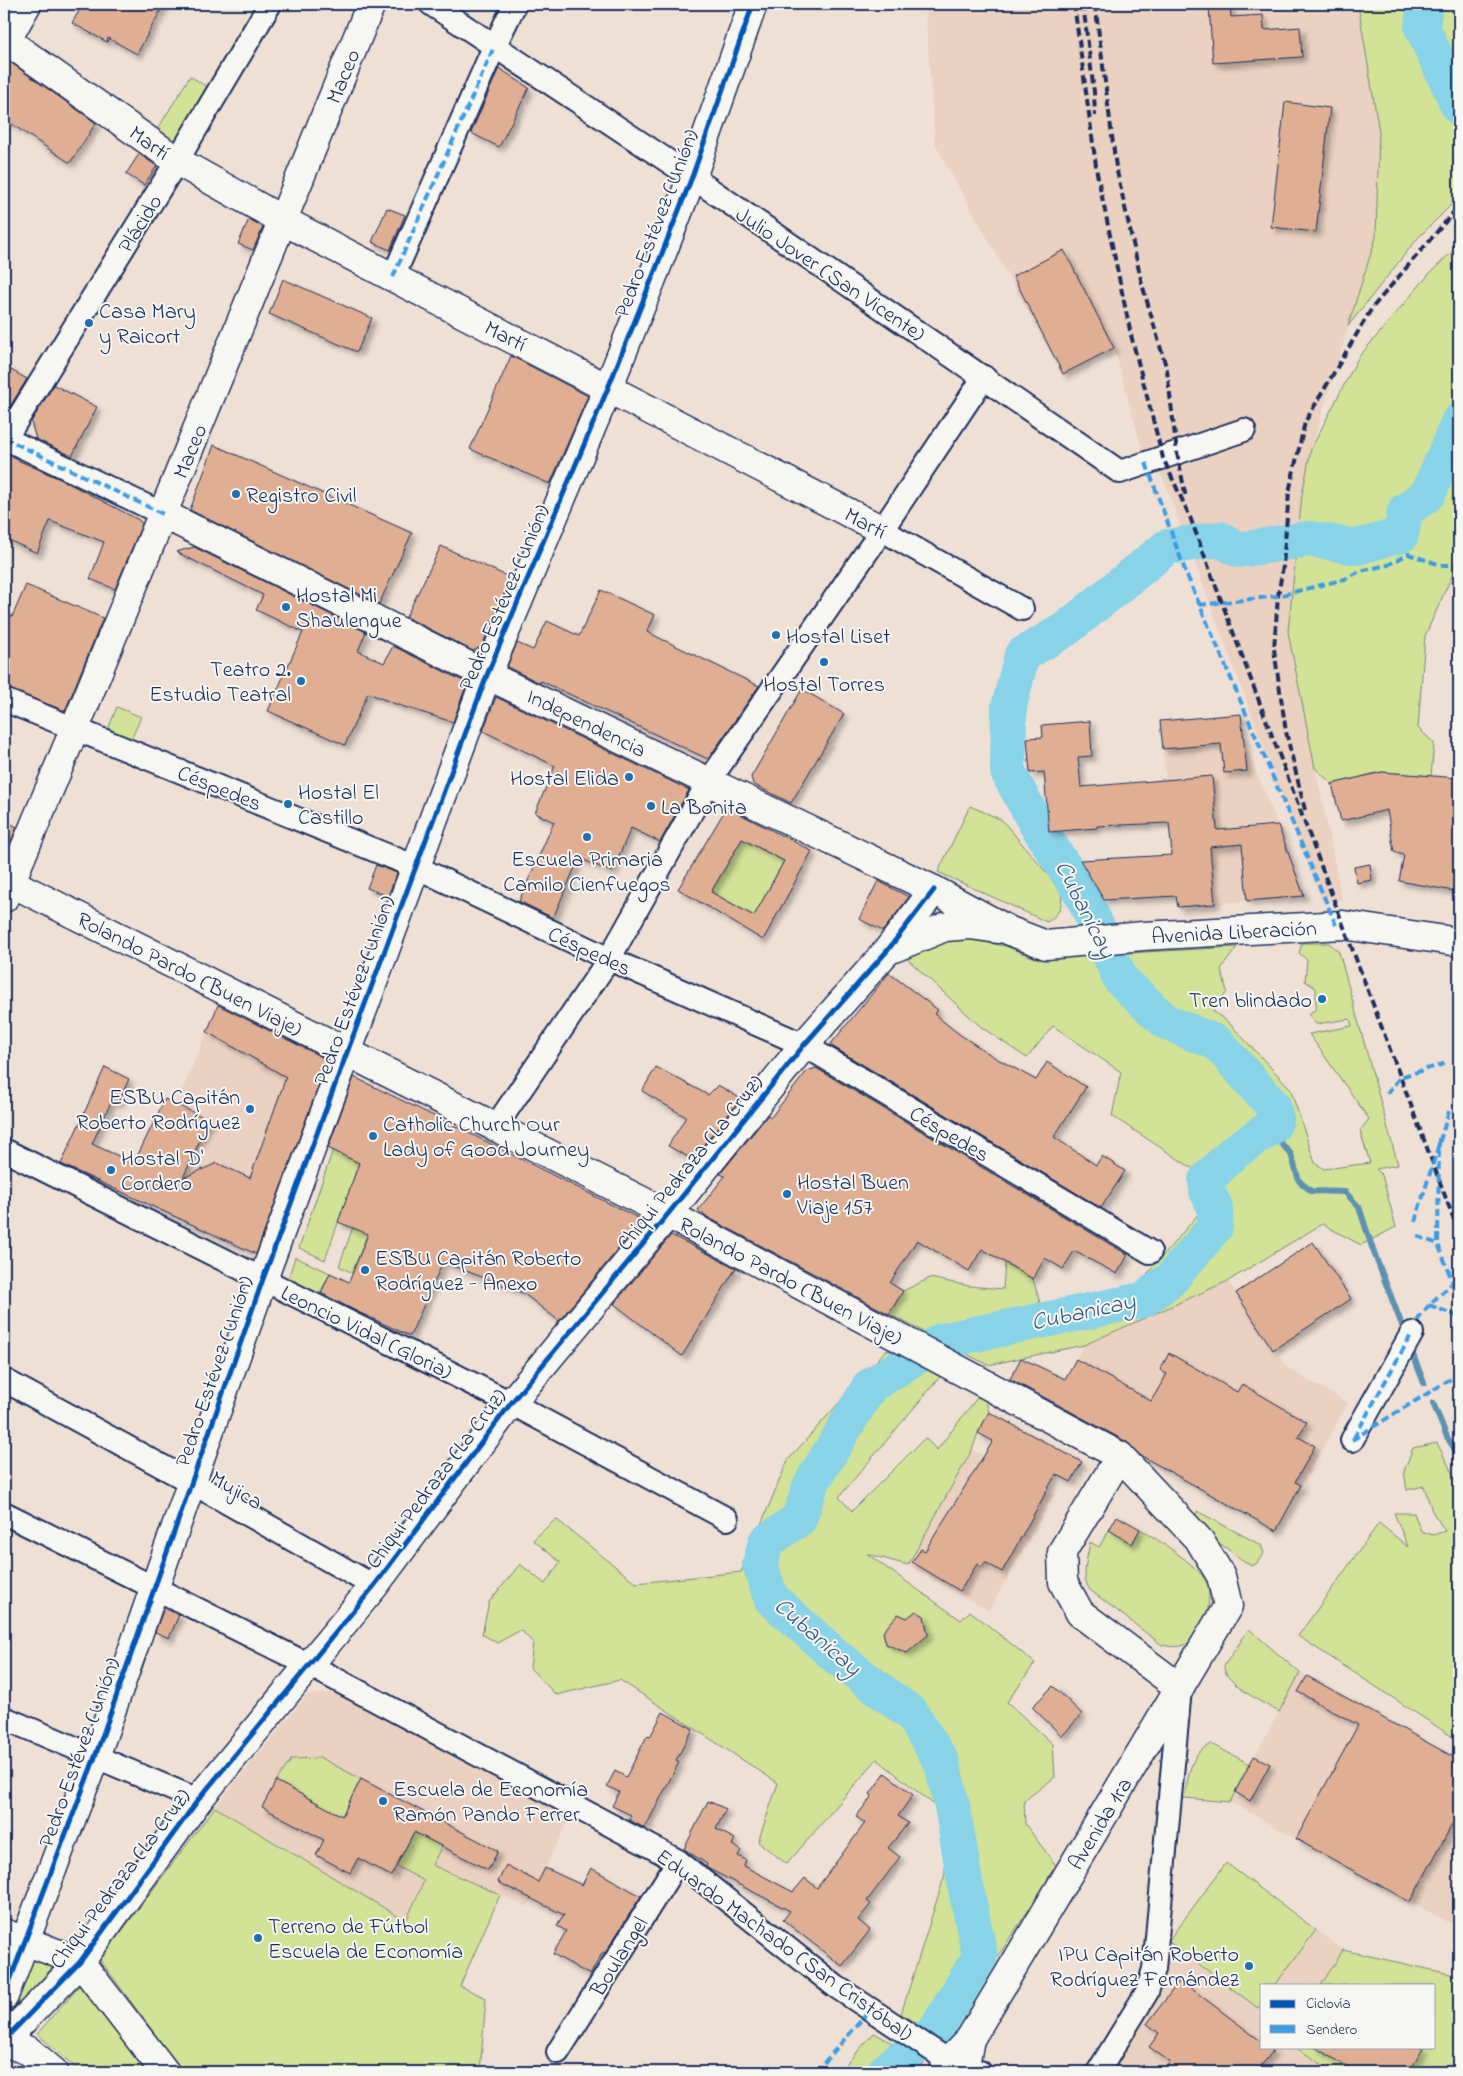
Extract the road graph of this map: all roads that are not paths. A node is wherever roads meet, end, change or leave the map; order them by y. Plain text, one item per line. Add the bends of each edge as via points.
1 (27, 4) edge
2 (270, 4) edge
3 (371, 4) edge
4 (431, 4) edge
5 (515, 4) edge
6 (753, 4) edge
7 (5, 42) edge
8 (494, 47) junction
9 (177, 161) junction
10 (692, 177) junction
11 (284, 221) junction
12 (393, 278) junction
13 (984, 377) junction
14 (608, 388) junction
15 (1244, 430) dead end
16 (4, 439) edge
17 (163, 514) junction
18 (882, 530) junction
19 (1022, 609) dead end
20 (487, 674) junction
21 (4, 700) edge
22 (75, 728) junction
23 (710, 781) junction
24 (416, 866) junction
25 (6, 886) edge
26 (934, 890) junction
27 (1010, 931) junction
28 (1459, 942) edge
29 (887, 951) junction
30 (608, 959) junction
31 (804, 1045) junction
32 (347, 1052) junction
33 (496, 1126) junction
34 (4, 1150) edge
35 (668, 1214) junction
36 (1150, 1252) dead end
37 (263, 1279) junction
38 (1407, 1342) dead end
39 (4, 1380) edge
40 (511, 1403) junction
41 (1352, 1440) dead end
42 (1120, 1456) junction
43 (191, 1482) junction
44 (4, 1513) edge
45 (726, 1519) dead end
46 (374, 1586) junction
47 (156, 1587) junction
48 (1228, 1606) joint
49 (309, 1665) junction
50 (1180, 1688) junction
51 (4, 1718) edge
52 (95, 1756) junction
53 (198, 1800) junction
54 (678, 1861) junction
55 (14, 1937) edge
56 (80, 1962) junction
57 (4, 1996) edge
58 (4, 2041) edge
59 (558, 2052) dead end
60 (956, 2066) edge
61 (54, 2072) edge
62 (165, 2072) edge
63 (1098, 2072) edge

1 - 7 street
2 - 9 street, Plácido
3 - 11 street, Maceo
4 - 8 street, Julio Jover (San Vicente)
5 - 8 street
6 - 10 street, Pedro Estévez (Unión)
7 - 9 street, Martí
8 - 10 street, Julio Jover (San Vicente)
8 - 12 street
9 - 11 street, Martí
9 - 16 street, Plácido
10 - 13 street, Julio Jover (San Vicente)
10 - 14 street, Pedro Estévez (Unión)
11 - 12 street, Martí
11 - 17 street, Maceo
12 - 14 street, Martí
13 - 15 street, Julio Jover (San Vicente) via 1120,472
13 - 18 street
14 - 18 street, Martí
14 - 20 street, Pedro Estévez (Unión)
16 - 17 street
17 - 20 street, Independencia
17 - 22 street, Maceo
18 - 19 street, Martí
18 - 23 street
20 - 23 street, Independencia
20 - 24 street, Pedro Estévez (Unión)
21 - 22 street, Céspedes
22 - 24 street, Céspedes
22 - 25 street, Maceo
23 - 26 street, Independencia
23 - 30 street
24 - 30 street, Céspedes
24 - 32 street, Pedro Estévez (Unión)
25 - 32 street, Rolando Pardo (Buen Viaje)
26 - 27 street, Independencia
26 - 29 street, Chiqui Pedraza (La Cruz)
27 - 28 street, Avenida Liberación via 1046,945 1342,925
27 - 29 street, Chiqui Pedraza (La Cruz) via 970,925 945,927
29 - 31 street, Chiqui Pedraza (La Cruz)
30 - 31 street, Céspedes
30 - 33 street
31 - 35 street, Chiqui Pedraza (La Cruz)
31 - 36 street, Céspedes
32 - 33 street, Rolando Pardo (Buen Viaje)
32 - 37 street, Pedro Estévez (Unión)
33 - 35 street, Rolando Pardo (Buen Viaje)
34 - 37 street, Leoncio Vidal (Gloria)
35 - 40 street, Chiqui Pedraza (La Cruz)
35 - 42 street, Rolando Pardo (Buen Viaje)
37 - 40 street, Leoncio Vidal (Gloria)
37 - 43 street, Pedro Estévez (Unión)
38 - 41 street
39 - 43 street, Mujica
40 - 45 street, Leoncio Vidal (Gloria)
40 - 46 street, Chiqui Pedraza (La Cruz)
42 - 48 street, Rolando Pardo (Buen Viaje) via 1200,1540 1221,1576
42 - 50 street via 1062,1552 1063,1582 1080,1612
43 - 46 street, Mujica
43 - 47 street, Pedro Estévez (Unión)
44 - 47 street, Eduardo Machado (San Cristóbal)
46 - 49 street, Chiqui Pedraza (La Cruz)
47 - 49 street, Eduardo Machado (San Cristóbal)
47 - 52 street, Pedro Estévez (Unión)
48 - 50 street, Avenida 1ra
49 - 53 street, Chiqui Pedraza (La Cruz)
49 - 54 street, Eduardo Machado (San Cristóbal)
50 - 60 street, Avenida 1ra
50 - 63 street via 1154,1969 1147,1992
51 - 52 street
52 - 53 street
52 - 55 street, Pedro Estévez (Unión)
53 - 56 street, Chiqui Pedraza (La Cruz)
54 - 59 street, Boulangel
54 - 60 street, Eduardo Machado (San Cristóbal) via 835,1986
55 - 56 street
55 - 57 street, Pedro Estévez (Unión)
56 - 58 street, Chiqui Pedraza (La Cruz)
56 - 62 street
58 - 61 street via 29,2051

